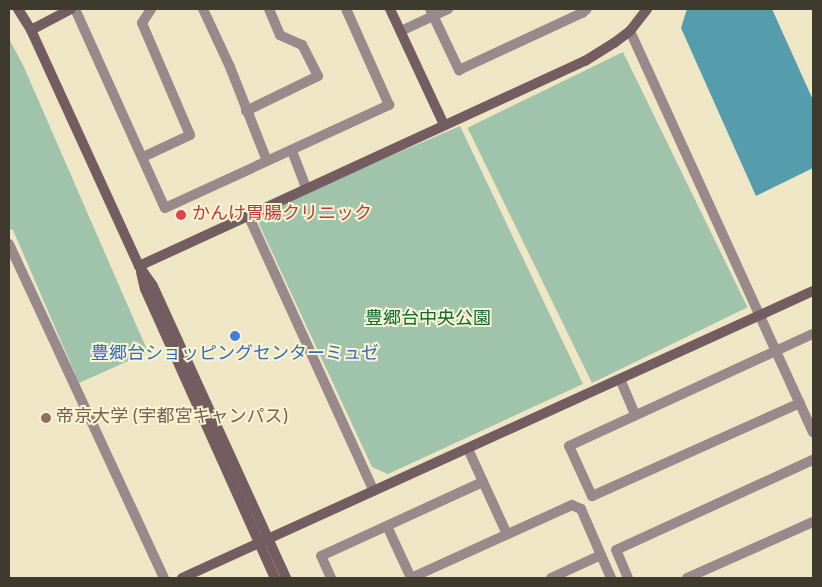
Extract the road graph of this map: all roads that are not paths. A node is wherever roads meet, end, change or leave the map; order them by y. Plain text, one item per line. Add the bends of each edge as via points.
1 (18, 9) edge
2 (71, 9) edge
3 (75, 9) edge
4 (151, 9) edge
5 (203, 9) edge
6 (268, 9) edge
7 (346, 9) edge
8 (390, 9) edge
9 (448, 9) edge
10 (586, 9) edge
11 (647, 9) edge
12 (432, 12) edge
13 (30, 30) junction
14 (630, 30) junction
15 (401, 31) junction
16 (246, 111) junction
17 (444, 125) junction
18 (292, 151) junction
19 (143, 157) junction
20 (267, 161) junction
21 (306, 187) junction
22 (248, 215) junction
23 (9, 244) edge
24 (139, 266) junction
25 (813, 292) edge
26 (760, 315) junction
27 (813, 334) edge
28 (776, 350) junction
29 (620, 380) junction
30 (800, 403) junction
31 (636, 415) junction
32 (813, 432) edge
33 (468, 449) junction
34 (813, 460) edge
35 (483, 482) junction
36 (374, 491) junction
37 (813, 522) edge
38 (387, 526) junction
39 (507, 534) junction
40 (263, 542) junction
41 (601, 555) junction
42 (164, 578) edge
43 (182, 578) edge
44 (274, 578) edge
45 (286, 578) edge
46 (331, 578) edge
47 (551, 578) edge
48 (611, 578) edge
49 (628, 578) edge
50 (688, 578) edge

1 - 13 street
2 - 13 street
3 - 19 street
4 - 19 street via 142,22 190,135
5 - 16 street
6 - 16 street via 280,35 302,45 318,76
7 - 18 street via 390,105
8 - 15 street
9 - 12 street
10 - 12 street via 459,70
11 - 14 street
12 - 15 street
13 - 24 street
14 - 17 street via 585,61
14 - 26 street
15 - 17 street
16 - 20 street
17 - 21 street
18 - 20 street
18 - 21 street
19 - 20 street via 165,208
21 - 22 street
22 - 24 street
22 - 36 street
23 - 42 street
24 - 40 street via 153,286
25 - 26 street
26 - 28 street
26 - 29 street
27 - 28 street
28 - 30 street
28 - 31 street
29 - 31 street
29 - 33 street
30 - 31 street via 592,496 569,446
30 - 32 street
33 - 35 street
33 - 36 street
34 - 49 street via 616,550
35 - 38 street
35 - 39 street
36 - 40 street
37 - 50 street
38 - 39 street via 411,578
38 - 46 street via 321,556
39 - 41 street via 572,505 581,509
40 - 43 street
40 - 44 street
40 - 45 street
41 - 47 street
41 - 48 street

